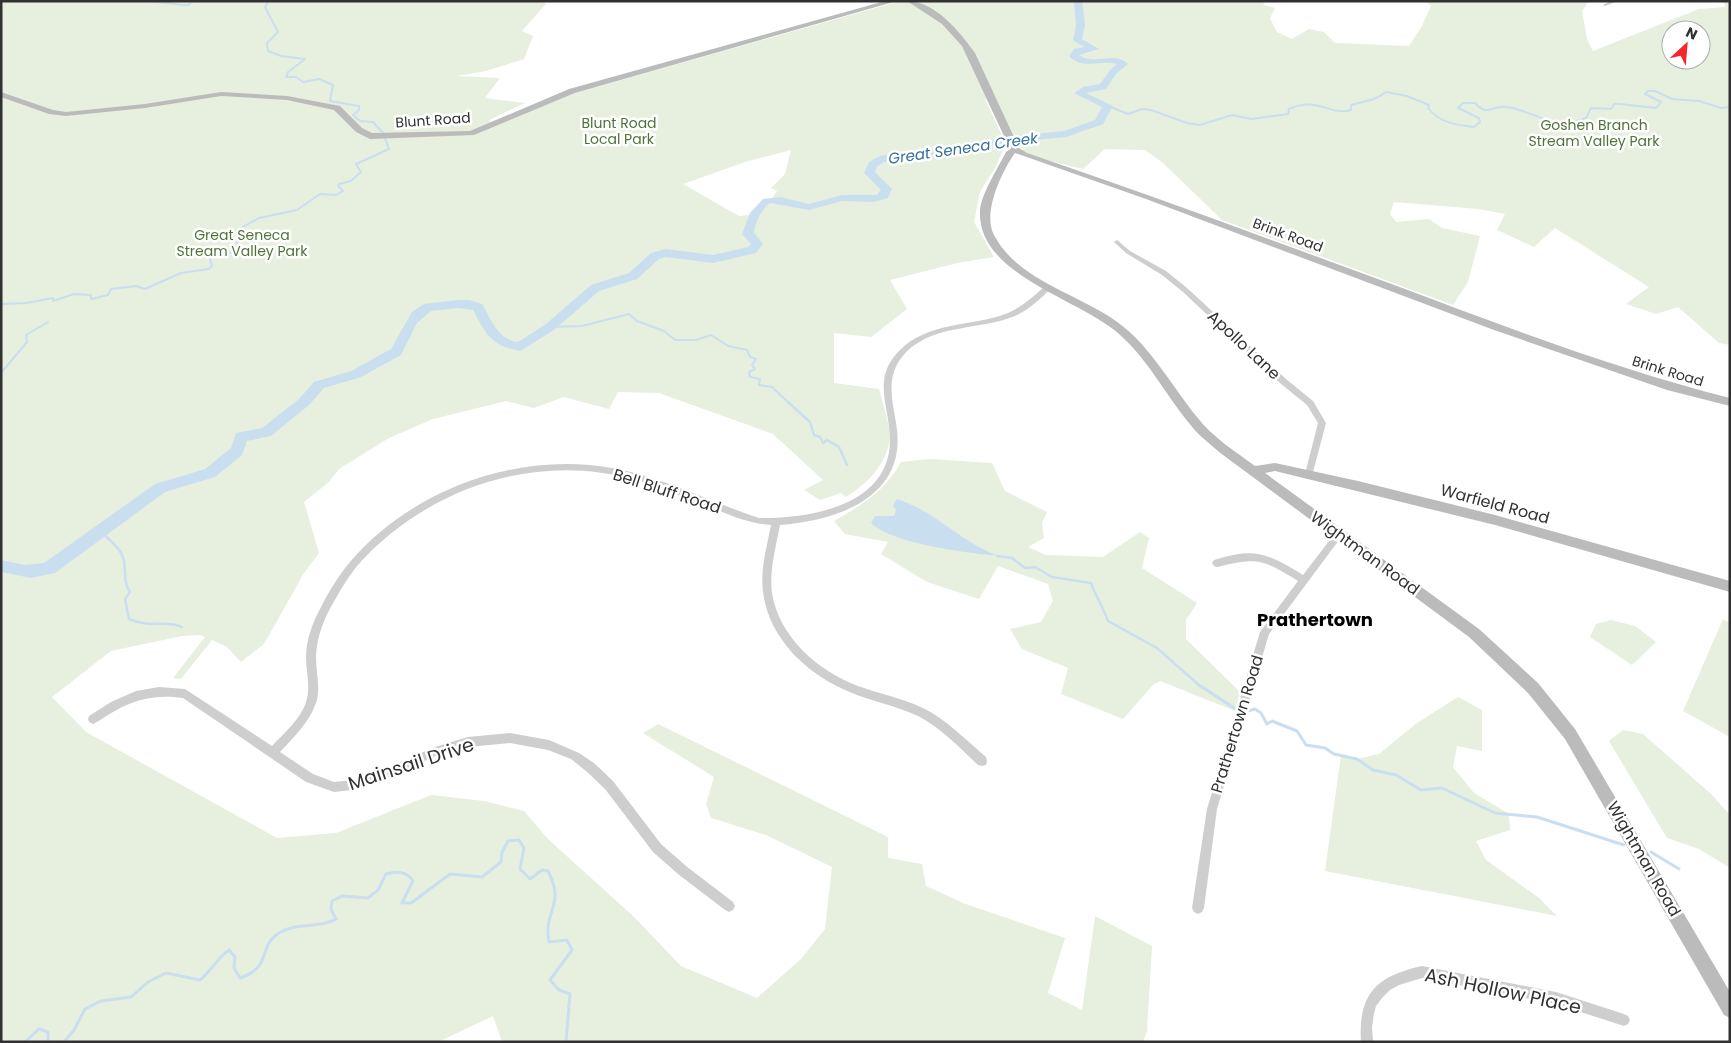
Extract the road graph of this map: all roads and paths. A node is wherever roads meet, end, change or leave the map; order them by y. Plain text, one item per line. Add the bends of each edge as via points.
1 (894, 1) edge
2 (910, 1) edge
3 (1616, 1) edge
4 (1605, 5) dead end
5 (1, 94) edge
6 (1011, 142) junction
7 (1117, 242) dead end
8 (1047, 288) junction
9 (1730, 402) edge
10 (1251, 471) junction
11 (1309, 474) junction
12 (776, 523) junction
13 (1339, 534) junction
14 (1217, 563) dead end
15 (1303, 580) junction
16 (1730, 587) edge
17 (93, 719) dead end
18 (273, 752) junction
19 (982, 761) dead end
20 (729, 906) dead end
21 (1198, 908) dead end
22 (1730, 1009) edge
23 (1624, 1020) dead end
24 (1367, 1042) edge

1 - 5 main road, Blunt Road via 572,91 471,133 385,136 363,133 337,108 287,98 221,94 66,114
2 - 6 main road via 936,16 961,39
3 - 4 street
6 - 8 main road, Wightman Road via 1010,152 988,199 985,211 988,233 1006,260
6 - 9 main road, Brink Road via 1024,155 1498,328 1671,388
7 - 11 street, Apollo Lane via 1128,252 1164,272 1310,403 1322,423
8 - 10 main road, Wightman Road via 1093,311 1122,331 1194,422
8 - 12 street, Bell Bluff Road via 1030,304 1010,315 935,332 902,352 889,372 886,387 894,444 885,473 866,495 842,509 806,521
10 - 11 main road, Warfield Road via 1270,466
10 - 13 main road, Wightman Road
11 - 16 main road, Warfield Road via 1495,520
12 - 18 street, Bell Bluff Road via 743,516 637,477 594,468 533,468 450,492 395,526 346,573 315,631 311,656 314,688 309,708
12 - 19 street via 767,590 774,618 789,644 809,664 832,679 926,715
13 - 15 street, Prathertown Road
13 - 22 main road, Wightman Road via 1474,633 1555,713 1638,848
14 - 15 street via 1258,556 1269,559
15 - 21 street, Prathertown Road via 1265,632 1257,654 1212,808
17 - 18 street, Mainsail Drive via 113,705 141,693 169,690 185,694
18 - 20 street, Mainsail Drive via 310,778 334,787 361,784 468,742 510,738 549,745 590,767 609,785 657,848
23 - 24 street, Ash Hollow Place via 1556,998 1422,972 1401,976 1387,983 1376,995 1366,1025

